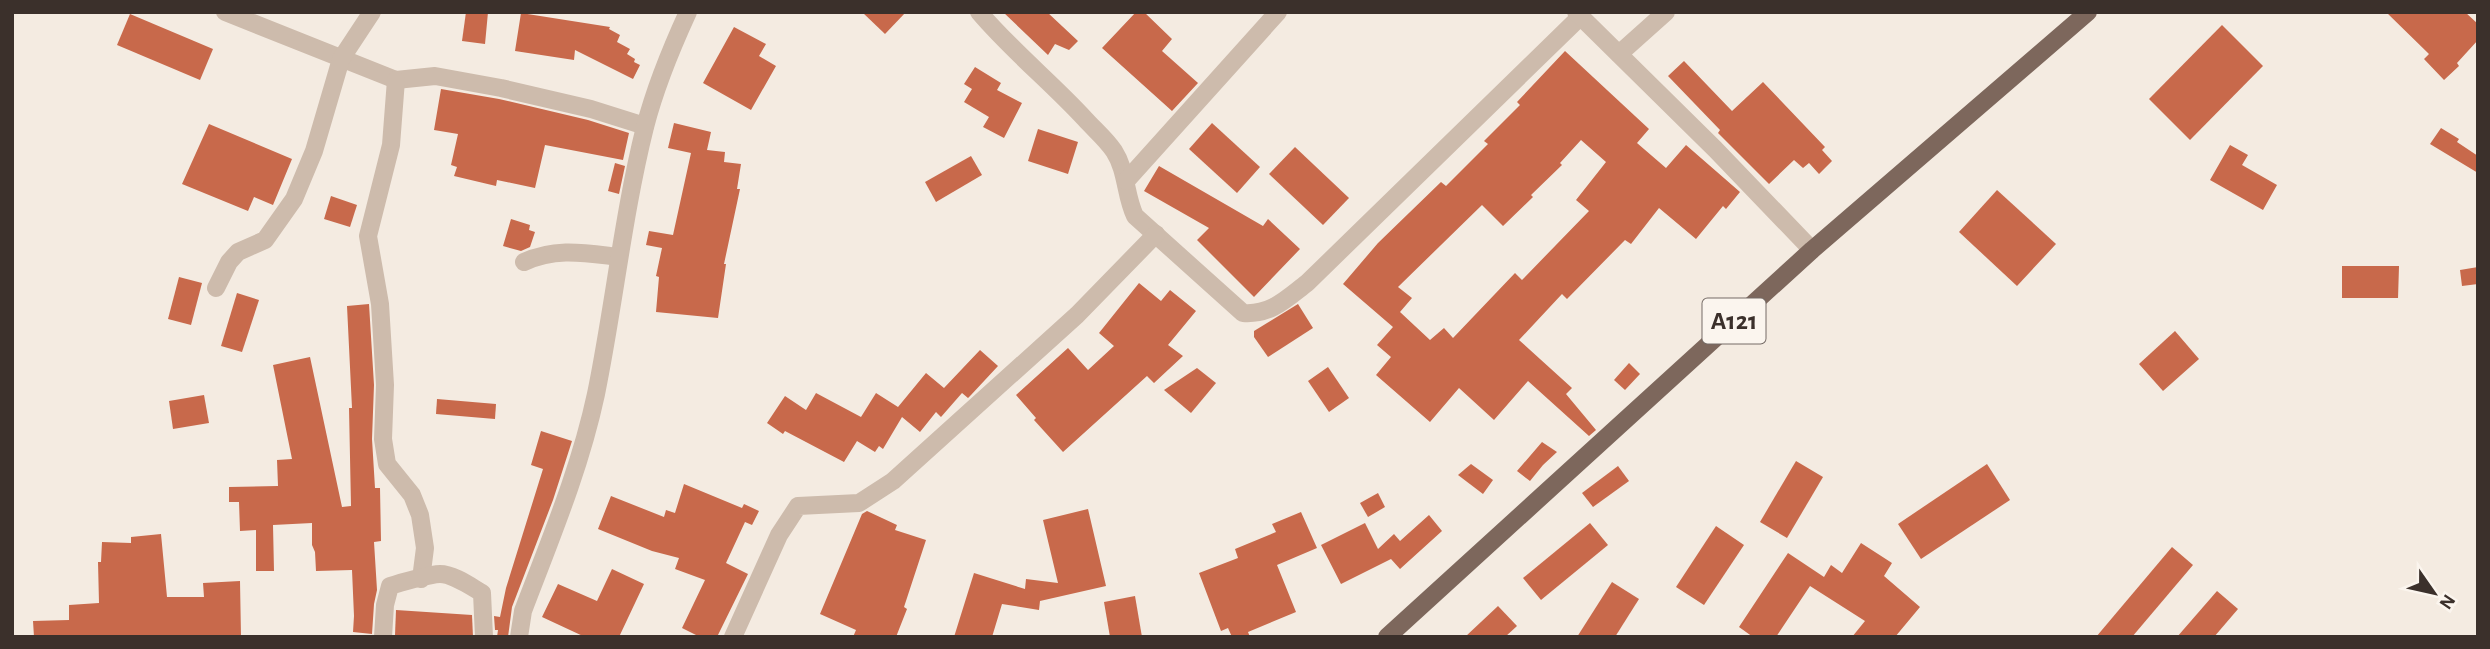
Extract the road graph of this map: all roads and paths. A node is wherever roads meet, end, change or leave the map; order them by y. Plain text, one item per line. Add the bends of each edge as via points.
1 (225, 12) edge
2 (372, 12) edge
3 (688, 12) edge
4 (979, 12) edge
5 (1278, 12) edge
6 (1666, 12) edge
7 (2088, 12) edge
8 (1578, 14) edge
9 (1619, 54) junction
10 (341, 60) junction
11 (396, 80) junction
12 (646, 126) junction
13 (1126, 181) junction
14 (1156, 234) junction
15 (1811, 250) junction
16 (619, 257) junction
17 (524, 262) dead end
18 (216, 288) dead end
19 (421, 579) junction
20 (383, 637) edge
21 (484, 637) edge
22 (519, 637) edge
23 (733, 637) edge
24 (1387, 637) edge

1 - 10 street
2 - 10 street
3 - 12 street via 671,48
4 - 13 street via 1113,149
5 - 13 street
6 - 9 street
7 - 15 main road, A121
8 - 9 street
8 - 14 street via 1307,283 1274,309 1243,313
9 - 15 street
10 - 11 street
10 - 18 street via 314,151 294,199 265,240 238,252 229,262
11 - 12 street via 435,76 591,108
11 - 19 street via 391,145 368,236 380,304 386,385 383,439 387,464 412,495 420,515 425,548
12 - 16 street
13 - 14 street via 1135,216
14 - 23 street via 1077,315 893,481 859,503 798,506 779,536
15 - 24 main road, A121
16 - 17 street via 565,251
16 - 22 street via 580,459 523,611
19 - 20 street via 390,586
19 - 21 street via 441,574 481,593

